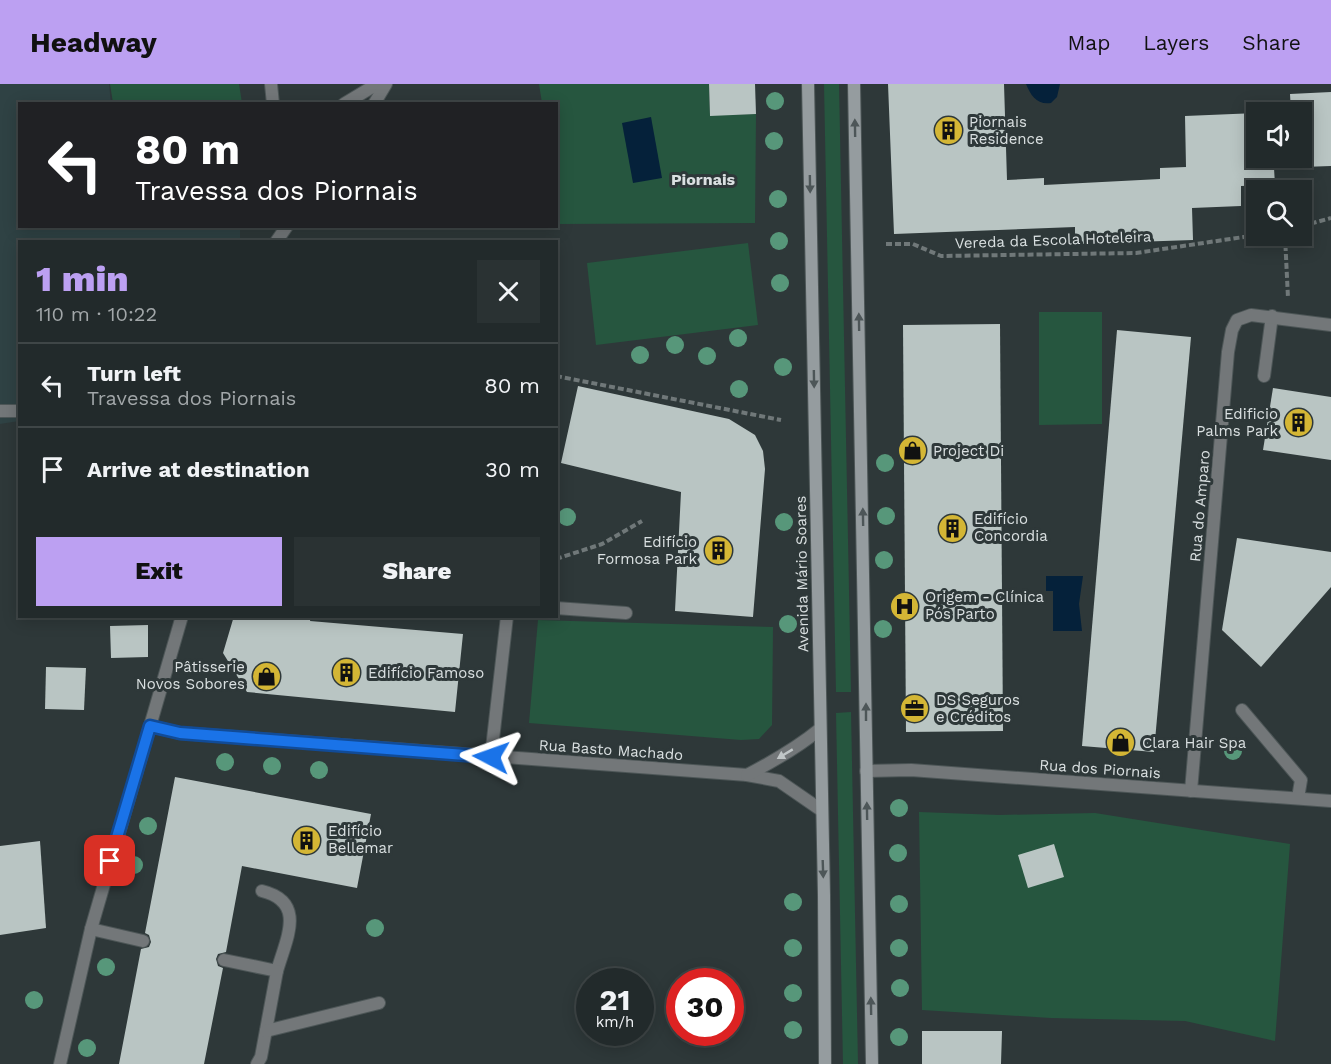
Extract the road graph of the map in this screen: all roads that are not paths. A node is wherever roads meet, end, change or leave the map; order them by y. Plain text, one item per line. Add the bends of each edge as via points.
1 (271, 84) edge
2 (377, 84) edge
3 (386, 84) edge
4 (808, 84) edge
5 (854, 84) edge
6 (273, 102) edge
7 (347, 102) edge
8 (375, 102) edge
9 (1272, 316) junction
10 (1331, 325) edge
11 (1264, 376) dead end
12 (0, 411) edge
13 (18, 411) edge
14 (558, 608) edge
15 (626, 612) dead end
16 (181, 618) edge
17 (507, 618) edge
18 (1242, 710) dead end
19 (150, 726) junction
20 (820, 729) junction
21 (491, 757) junction
22 (866, 771) junction
23 (747, 775) junction
24 (1191, 791) junction
25 (1298, 798) junction
26 (1331, 801) edge
27 (821, 810) junction
28 (262, 891) dead end
29 (91, 929) junction
30 (143, 941) dead end
31 (224, 960) dead end
32 (277, 971) junction
33 (379, 1003) dead end
34 (266, 1031) junction
35 (60, 1064) edge
36 (257, 1064) edge
37 (825, 1064) edge
38 (872, 1064) edge

1 - 6 street
2 - 7 street
3 - 8 street
4 -> 20 main road, Avenida Mário Soares
22 -> 5 main road
9 - 10 street, Rua do Amparo
9 - 11 street
9 - 24 street, Rua do Amparo via 1251,315 1237,320 1228,352
12 - 13 street
14 - 15 street
16 - 19 street
17 - 21 street
18 - 25 street via 1301,780
19 - 21 street, Rua Basto Machado via 180,733
19 - 29 street
20 -> 23 street via 780,758
20 - 27 main road, Avenida Mário Soares
21 - 23 street, Rua Basto Machado
22 - 24 street, Rua dos Piornais via 911,770
38 -> 22 main road
23 - 27 street, Rua Basto Machado via 779,781
24 - 25 street, Rua dos Piornais
25 - 26 street, Rua dos Piornais
27 -> 37 main road, Avenida Mário Soares
28 - 32 street via 286,903 292,917
29 - 30 street
29 - 35 street
31 - 32 street
32 - 34 street
33 - 34 street
34 - 36 street

